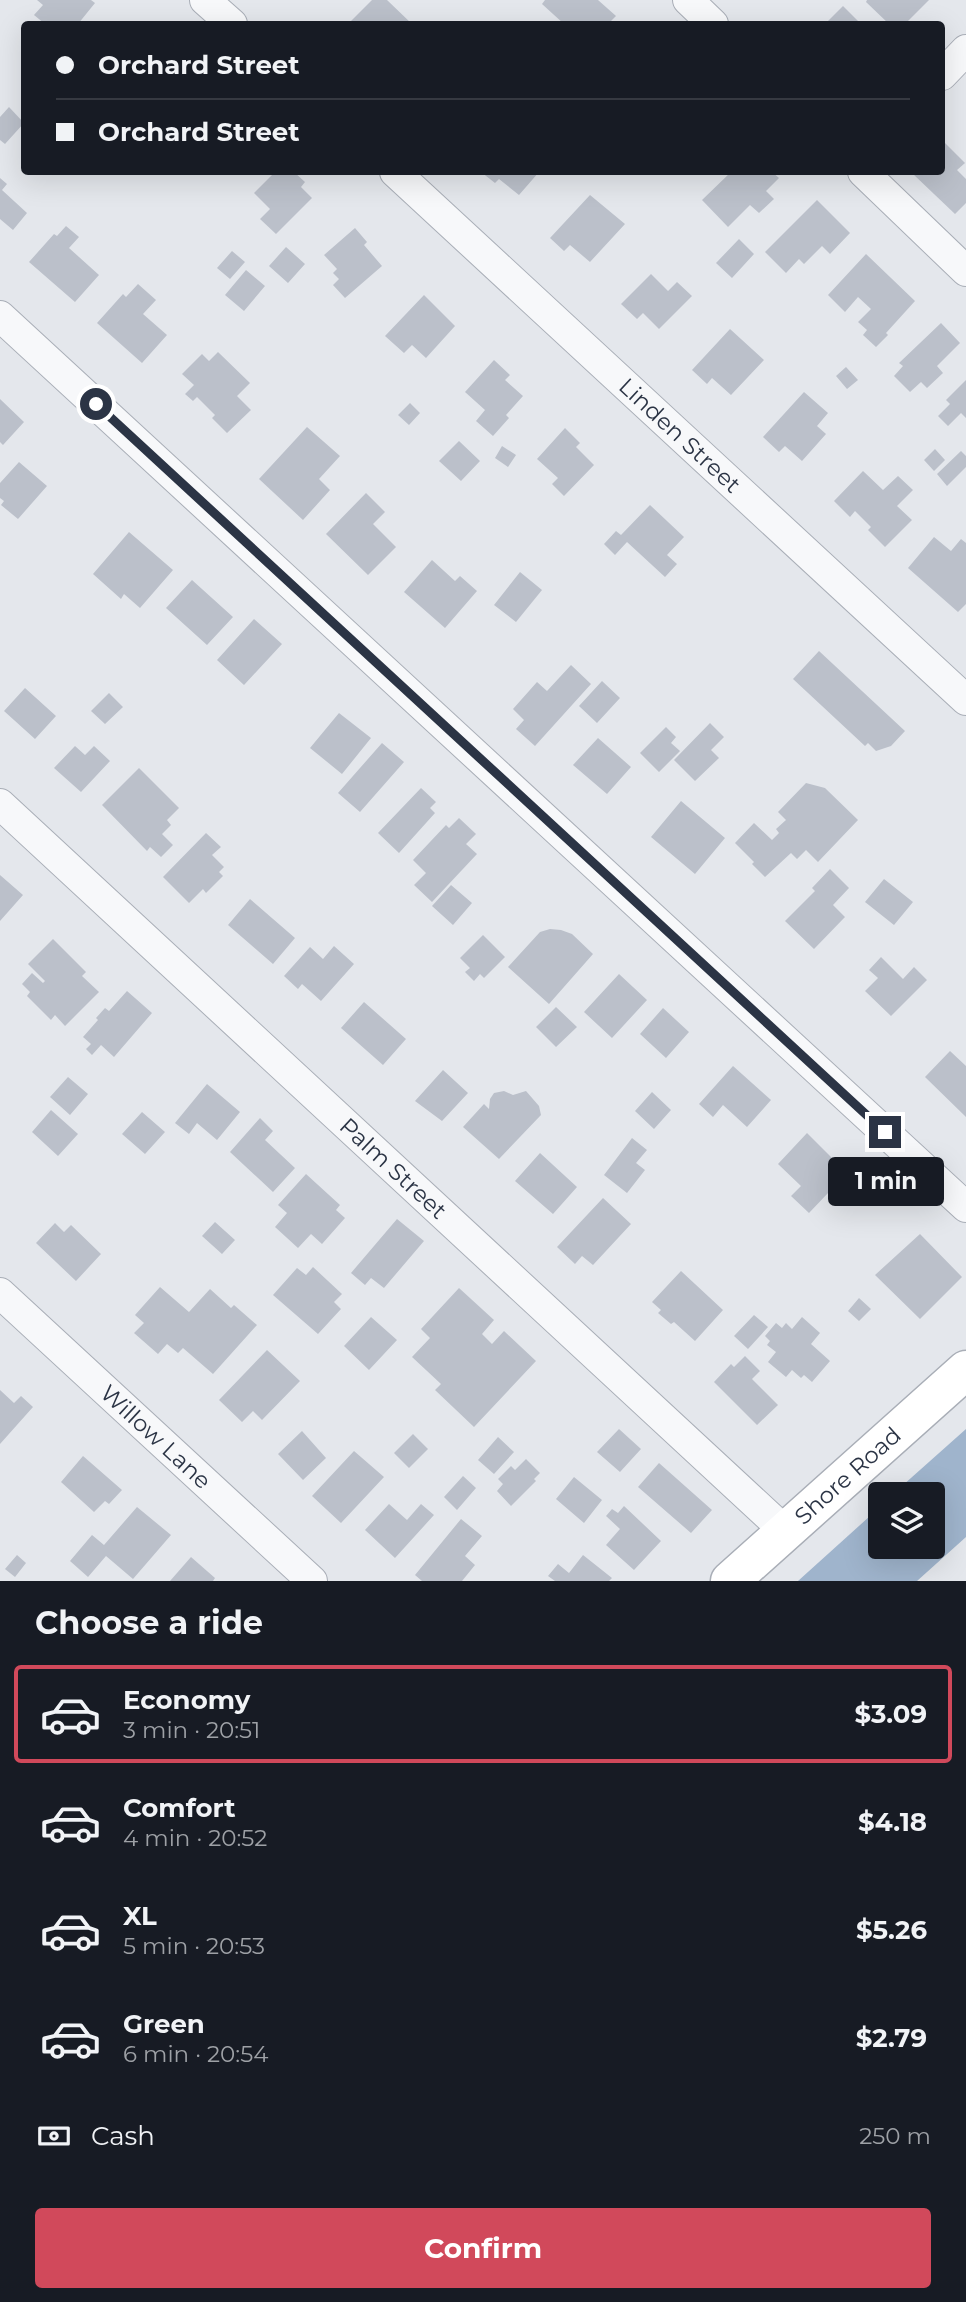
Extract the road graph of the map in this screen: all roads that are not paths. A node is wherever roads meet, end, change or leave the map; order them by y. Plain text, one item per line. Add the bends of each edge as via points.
1 (205, 0) edge
2 (688, 0) edge
3 (229, 21) edge
4 (710, 21) edge
5 (966, 50) edge
6 (945, 72) edge
7 (398, 175) edge
8 (866, 175) edge
9 (966, 271) edge
10 (0, 316) edge
11 (966, 700) edge
12 (0, 804) edge
13 (966, 1207) edge
14 (0, 1293) edge
15 (966, 1370) edge
16 (786, 1532) junction
17 (312, 1581) edge
18 (730, 1581) edge

1 - 3 street
2 - 4 street
5 - 6 street
7 - 11 street, Linden Street
8 - 9 street
10 - 13 street
12 - 16 street, Palm Street
14 - 17 street, Willow Lane
15 - 16 street, Shore Road
16 - 18 street, Shore Road

